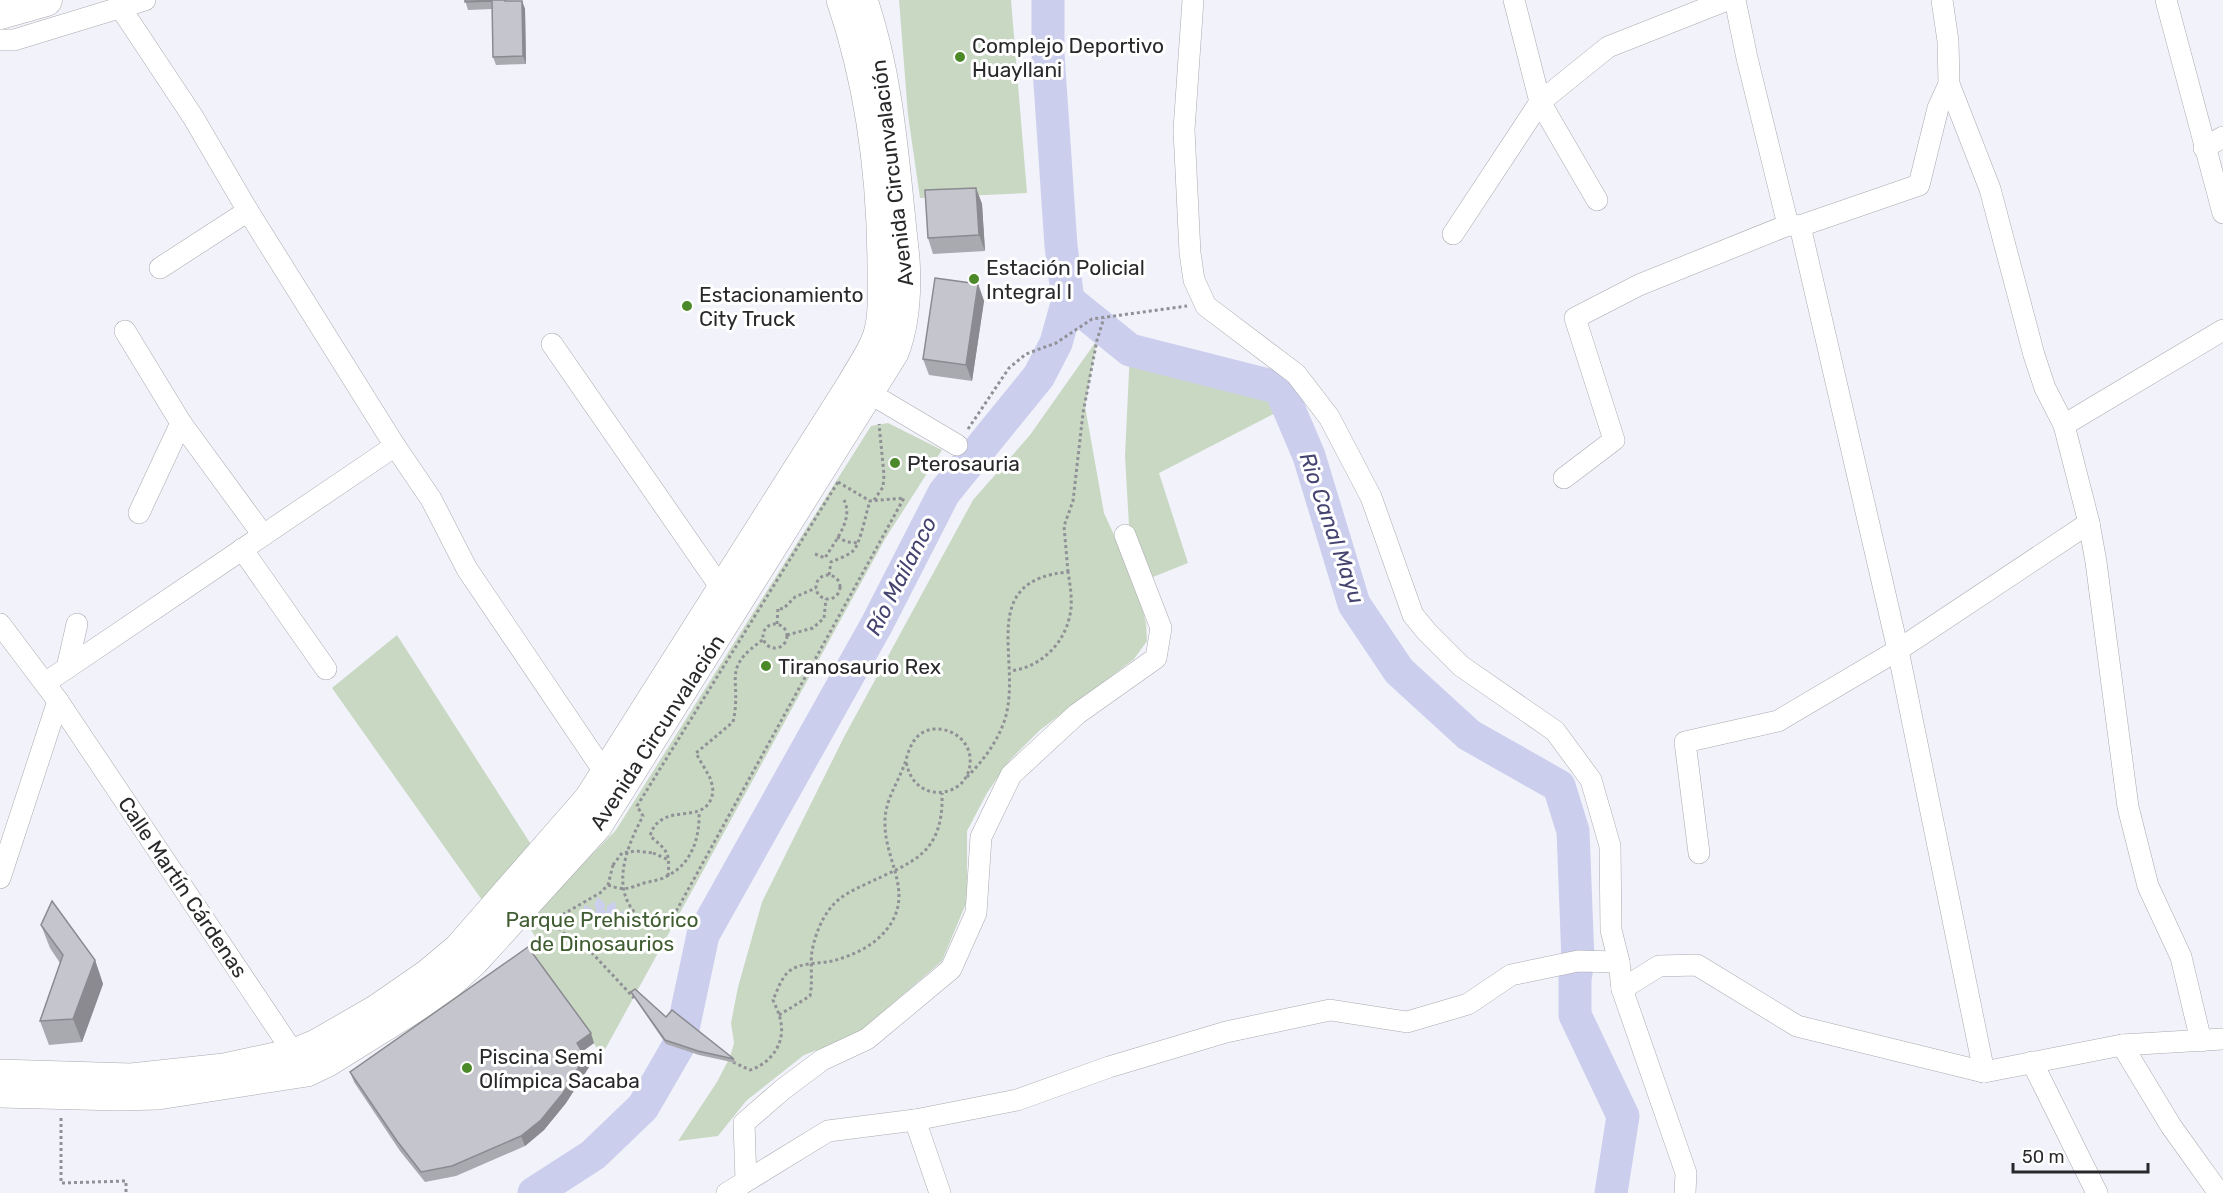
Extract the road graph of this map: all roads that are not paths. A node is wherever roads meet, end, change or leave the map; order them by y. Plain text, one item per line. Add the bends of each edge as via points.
1 (7, 0) edge
2 (46, 0) edge
3 (146, 0) edge
4 (840, 0) edge
5 (864, 0) edge
6 (1193, 0) edge
7 (1514, 0) edge
8 (1727, 0) edge
9 (1735, 0) edge
10 (1942, 0) edge
11 (2166, 0) edge
12 (120, 7) junction
13 (0, 8) edge
14 (0, 13) edge
15 (0, 40) edge
16 (1949, 84) junction
17 (1540, 102) junction
18 (2223, 137) edge
19 (2204, 148) junction
20 (1597, 200) dead end
21 (248, 211) junction
22 (2223, 213) edge
23 (1794, 226) junction
24 (1453, 234) dead end
25 (160, 268) dead end
26 (894, 284) junction
27 (2223, 330) edge
28 (125, 331) dead end
29 (552, 344) dead end
30 (860, 387) junction
31 (181, 423) junction
32 (2064, 425) junction
33 (957, 445) road end
34 (395, 446) junction
35 (1564, 478) dead end
36 (139, 513) dead end
37 (2089, 523) junction
38 (1125, 535) dead end
39 (263, 536) junction
40 (242, 549) junction
41 (721, 588) junction
42 (0, 624) edge
43 (77, 624) dead end
44 (1898, 650) junction
45 (67, 668) junction
46 (326, 669) dead end
47 (45, 683) junction
48 (58, 701) junction
49 (615, 779) junction
50 (1699, 853) dead end
51 (0, 878) edge
52 (1620, 962) junction
53 (1622, 989) junction
54 (2223, 1039) edge
55 (2201, 1041) junction
56 (2122, 1045) junction
57 (2032, 1062) junction
58 (300, 1063) junction
59 (1984, 1072) junction
60 (0, 1073) edge
61 (0, 1094) edge
62 (915, 1120) junction
63 (746, 1180) junction
64 (727, 1193) edge
65 (940, 1193) edge
66 (1685, 1193) edge
67 (2097, 1193) edge
68 (2219, 1193) edge

1 - 13 highway
2 - 14 highway
3 - 12 street
4 - 26 main road, Avenida Circunvalación via 854,40
5 - 26 main road, Avenida Circunvalación via 875,33 889,111 906,258
6 - 52 street via 1184,130 1194,280 1206,306 1296,374 1329,417 1371,497 1413,615 1461,666 1555,731 1591,780 1610,846 1611,930
7 - 17 street
8 - 17 street via 1608,47
9 - 23 street via 1747,58
10 - 16 street
11 - 19 street
12 - 15 street via 14,40
12 - 21 street via 193,117
16 - 23 street via 1938,108 1919,184
16 - 32 street via 1990,189 2045,388
17 - 20 street
17 - 24 street
18 - 19 street
19 - 22 street
21 - 25 street
21 - 34 street
23 - 35 street via 1640,285 1575,318 1614,440
23 - 44 street
26 - 30 main road, Avenida Circunvalación via 902,335 894,353
27 - 32 street
28 - 31 street
29 - 41 street
30 - 33 street
30 - 41 main road, Avenida Circunvalación
30 - 49 main road, Avenida Circunvalación
31 - 36 street
31 - 39 street
32 - 37 street
34 - 39 street
34 - 49 street via 431,499 467,569
37 - 44 street
37 - 55 street via 2128,807 2148,886 2181,957
38 - 63 street via 1161,628 1156,658 1077,714 1011,775 981,837 976,913 951,969 867,1039 822,1060 744,1123
39 - 40 street
40 - 45 street
40 - 46 street
41 - 49 main road, Avenida Circunvalación
42 - 47 street, Calle Martín Cárdenas
43 - 45 street
44 - 50 street via 1778,721 1685,742
44 - 59 street
45 - 47 street
47 - 48 street, Calle Martín Cárdenas
48 - 51 street
48 - 58 street, Calle Martín Cárdenas
49 - 58 main road, Avenida Circunvalación via 588,798 500,916 375,1009 316,1043
52 - 53 street
52 - 62 street via 1578,961 1511,975 1468,1004 1407,1022 1330,1010 1226,1032 1109,1066 1017,1100
53 - 59 street via 1659,966 1697,965 1797,1026
53 - 66 street via 1686,1173
54 - 55 street
55 - 56 street
56 - 57 street
56 - 68 street via 2171,1126
57 - 59 street
57 - 67 street
58 - 60 main road, Avenida Circunvalación via 131,1077
58 - 61 main road, Avenida Circunvalación via 158,1096
62 - 63 street via 828,1131
62 - 65 street
63 - 64 street

